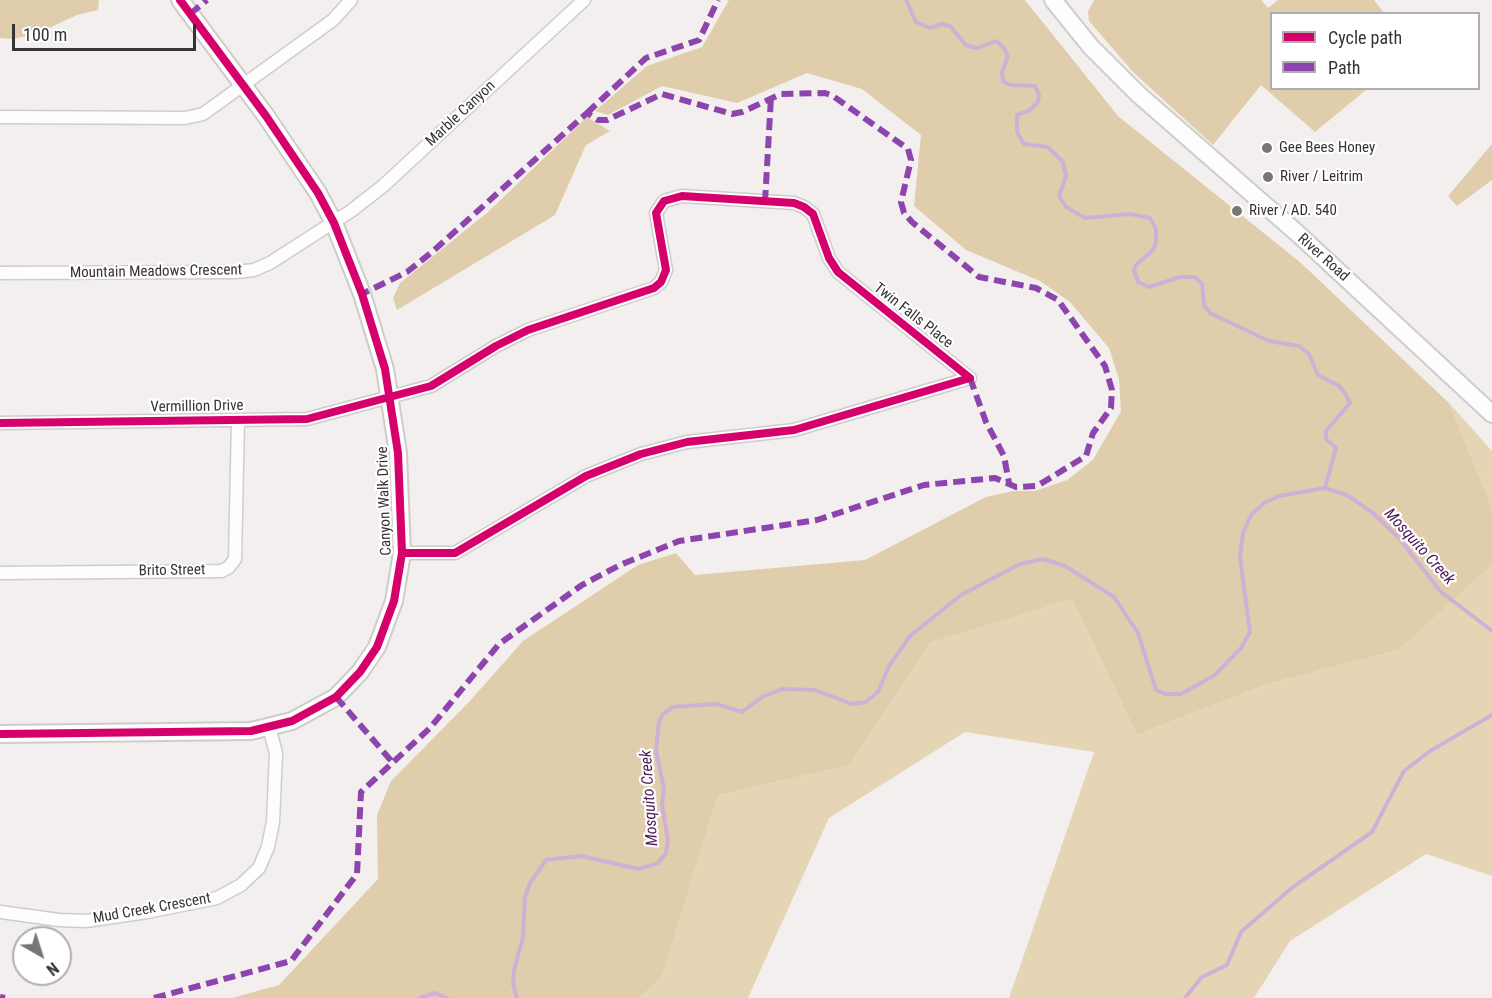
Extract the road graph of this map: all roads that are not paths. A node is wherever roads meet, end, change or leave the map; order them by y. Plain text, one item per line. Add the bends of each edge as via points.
1 (180, 0) edge
2 (351, 0) edge
3 (584, 0) edge
4 (1053, 0) edge
5 (244, 86) junction
6 (0, 117) edge
7 (334, 222) junction
8 (0, 273) edge
9 (391, 399) junction
10 (1492, 414) edge
11 (238, 420) junction
12 (0, 423) edge
13 (402, 553) junction
14 (0, 573) edge
15 (269, 727) junction
16 (0, 734) edge
17 (0, 912) edge

1 - 5 street, Canyon Walk Drive
2 - 5 street via 333,20
3 - 7 street, Marble Canyon via 383,186
4 - 10 street, River Road via 1091,47 1138,94
5 - 6 street via 211,110 194,117
5 - 7 street, Canyon Walk Drive via 298,162
7 - 8 street, Mountain Meadows Crescent via 254,270
7 - 9 street, Canyon Walk Drive via 365,303
9 - 11 street, Vermillion Drive via 307,419
9 - 13 street, Canyon Walk Drive via 398,453
9 - 13 street, Twin Falls Place via 438,383 528,330 654,288 666,270 656,213 664,201 682,196 804,207 813,214 829,258 845,280 970,378 794,430 687,442 641,454 586,476 455,553
11 - 12 street, Vermillion Drive
11 - 14 street, Brito Street via 235,559 229,567 222,571
13 - 15 street, Canyon Walk Drive via 390,617 360,672 322,705 292,721
15 - 16 street, Canyon Walk Drive via 235,732
15 - 17 street, Mud Creek Crescent via 276,753 271,831 259,868 241,885 217,898 107,918 59,920

